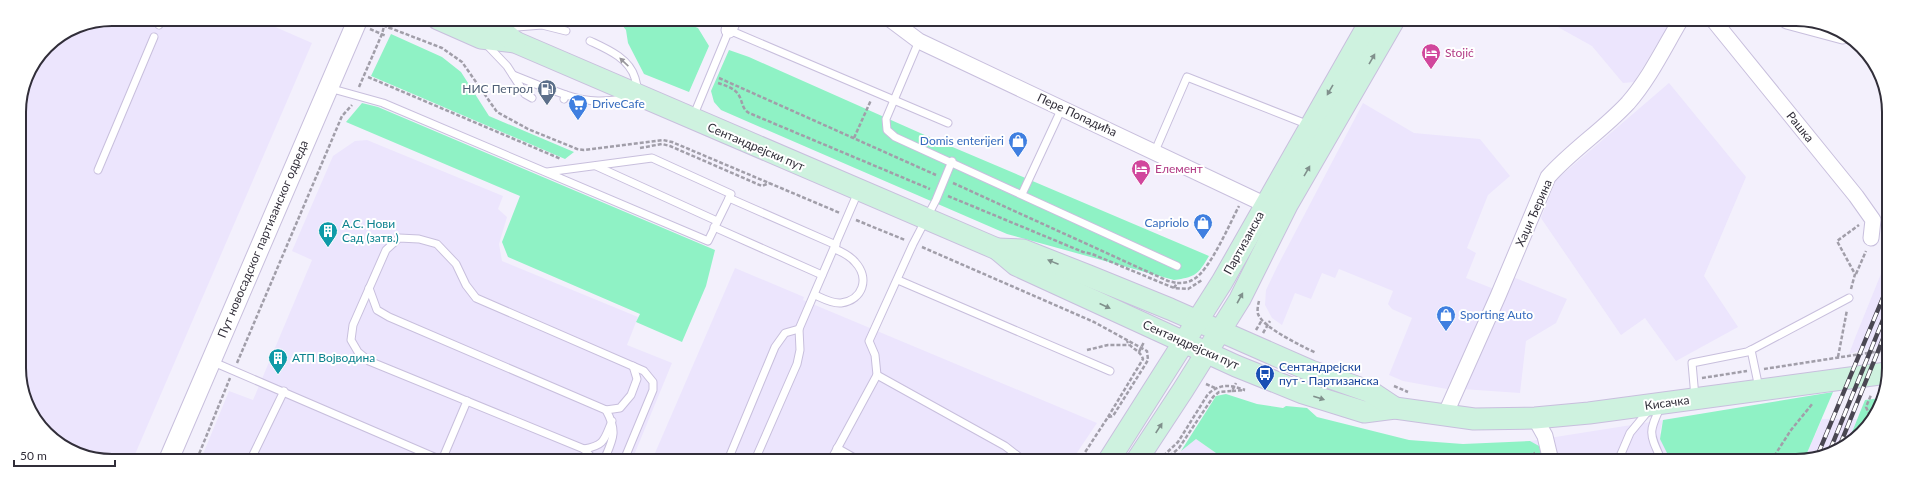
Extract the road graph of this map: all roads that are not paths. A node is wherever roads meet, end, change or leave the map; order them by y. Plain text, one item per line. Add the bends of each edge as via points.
1 (363, 26) edge
2 (469, 26) edge
3 (535, 26) edge
4 (546, 26) edge
5 (731, 26) edge
6 (733, 26) edge
7 (899, 26) edge
8 (1368, 26) edge
9 (1391, 26) edge
10 (1677, 26) edge
11 (1718, 26) edge
12 (566, 31) dead end
13 (496, 32) edge
14 (154, 37) dead end
15 (590, 40) dead end
16 (919, 41) junction
17 (513, 75) junction
18 (538, 85) dead end
19 (329, 88) junction
20 (555, 91) dead end
21 (640, 96) junction
22 (532, 98) dead end
23 (894, 100) junction
24 (1062, 108) junction
25 (692, 119) junction
26 (948, 123) dead end
27 (1310, 126) junction
28 (1155, 151) junction
29 (952, 161) junction
30 (596, 166) junction
31 (98, 170) dead end
32 (546, 172) junction
33 (859, 191) junction
34 (1022, 194) junction
35 (729, 198) junction
36 (1266, 205) junction
37 (927, 219) junction
38 (716, 224) junction
39 (1871, 238) road end
40 (835, 247) junction
41 (998, 249) junction
42 (1177, 266) dead end
43 (822, 276) junction
44 (898, 280) junction
45 (369, 288) junction
46 (815, 295) junction
47 (1849, 298) road end
48 (1198, 322) junction
49 (799, 329) junction
50 (1220, 331) junction
51 (1184, 343) junction
52 (1751, 350) junction
53 (1206, 353) junction
54 (211, 361) junction
55 (632, 366) junction
56 (1110, 371) dead end
57 (1882, 374) edge
58 (877, 375) junction
59 (1694, 389) junction
60 (1759, 390) junction
61 (284, 391) junction
62 (467, 401) junction
63 (1658, 404) junction
64 (1395, 408) junction
65 (606, 410) junction
66 (1445, 415) junction
67 (1535, 418) junction
68 (612, 421) junction
69 (838, 448) junction
70 (584, 449) junction
71 (171, 454) edge
72 (253, 454) edge
73 (427, 454) edge
74 (444, 454) edge
75 (589, 454) edge
76 (606, 454) edge
77 (626, 454) edge
78 (730, 454) edge
79 (758, 454) edge
80 (834, 454) edge
81 (848, 454) edge
82 (1015, 454) edge
83 (1113, 454) edge
84 (1141, 454) edge
85 (1549, 454) edge
86 (1621, 454) edge
87 (1659, 454) edge

1 - 19 street, Пут новосадског партизанског одреда
2 - 13 main road, Сентандрејски пут
3 - 13 lane
4 - 12 lane
5 - 25 lane
6 - 23 lane
7 - 16 street, Пере Попадића
8 -> 27 main road, Партизанска
50 -> 9 main road, Партизанска via 1240,299 1288,205
10 - 66 street, Хаџи Ђерина via 1628,103 1548,178
11 - 39 street, Рашка via 1856,196 1873,220
13 - 17 lane via 507,66
13 - 21 main road, Сентандрејски пут
14 - 31 lane
21 -> 15 lane via 629,65
16 - 23 lane
16 - 24 street, Пере Попадића
17 - 18 lane
17 - 22 lane via 521,90
19 - 32 lane via 383,102
19 - 54 street, Пут новосадског партизанског одреда
20 - 21 lane via 565,97 593,102 609,102
21 - 25 main road, Сентандрејски пут
23 - 26 lane
23 - 29 lane via 886,119 888,130 895,137
24 - 28 street, Пере Попадића
24 - 34 lane
25 - 33 main road, Сентандрејски пут
27 - 28 lane via 1187,77
27 - 36 main road, Партизанска
28 - 36 street, Пере Попадића
29 - 34 lane
29 - 37 lane
30 - 32 lane
30 - 35 lane via 652,158 730,194
30 - 38 lane
32 - 38 lane via 708,241
33 - 37 main road, Сентандрејски пут
33 - 40 lane
34 - 42 lane
35 - 38 lane
35 - 40 lane
36 - 48 main road, Партизанска
37 - 41 main road, Сентандрејски пут
37 - 44 lane
38 - 43 lane
40 - 43 lane
40 - 46 lane via 855,262 863,274 864,286 851,300 840,303
48 -> 41 main road, Сентандрејски пут via 1023,250
41 -> 51 main road, Сентандрејски пут via 1016,265
43 - 46 lane
44 - 56 lane
44 - 58 lane via 869,341 875,355
45 - 55 lane via 386,250 399,238 419,239 437,244 456,264 466,285 476,298
45 - 62 lane via 353,324 350,340 358,352 369,361
45 - 65 lane via 377,310 389,317
46 - 49 lane
47 - 52 lane
48 - 50 main road, Сентандрејски пут
48 - 51 main road, Партизанска
49 - 78 lane via 785,333 775,347
49 - 79 lane via 800,350 797,364
50 - 53 main road, Партизанска
50 - 64 main road, Сентандрејски пут via 1311,371 1371,392
51 - 53 main road, Сентандрејски пут
51 - 83 main road, Партизанска
52 - 59 lane via 1692,363
52 - 60 lane
53 -> 64 main road, Сентандрејски пут via 1239,378 1303,393 1364,412
84 -> 53 main road, Партизанска
54 - 61 lane
54 - 71 street, Пут новосадског партизанског одреда
55 - 65 lane via 637,379 631,395 620,408
55 - 77 lane via 644,371 653,382 653,390
57 - 60 main road, Кисачка
58 - 69 lane
58 - 82 lane
59 - 60 main road, Кисачка
59 - 63 main road, Кисачка
61 - 72 lane
61 - 73 lane
62 - 70 lane
62 - 74 lane
63 - 67 main road, Кисачка
63 - 86 lane via 1630,433
63 - 87 lane via 1650,434
64 - 66 main road, Сентандрејски пут
65 - 68 lane
66 - 67 main road, Кисачка via 1474,419
67 - 85 street via 1545,436
68 - 70 lane via 598,446
68 - 76 lane via 614,434
69 - 80 lane
69 - 81 lane
70 - 75 lane

